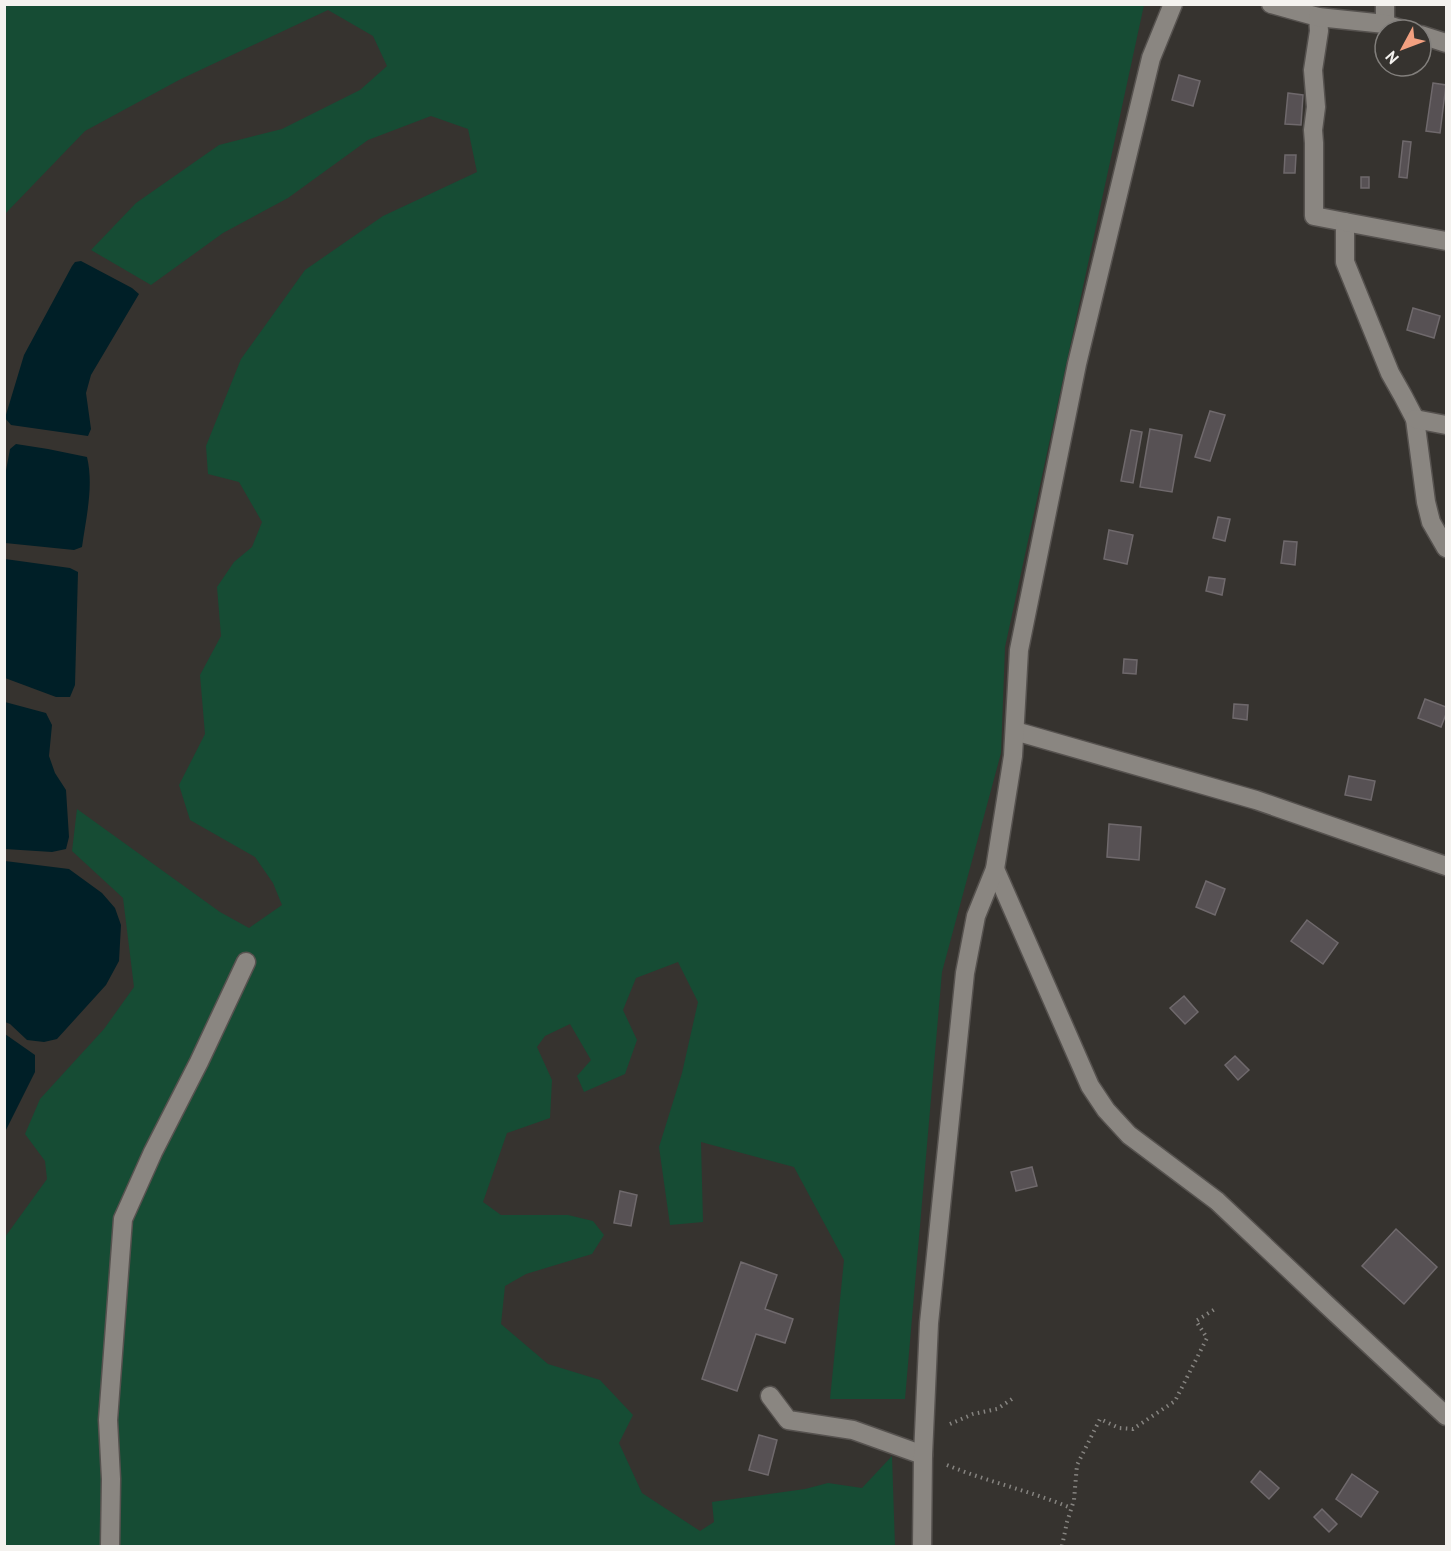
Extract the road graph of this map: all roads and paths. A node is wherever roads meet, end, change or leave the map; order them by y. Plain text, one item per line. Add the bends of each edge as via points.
1 (1173, 4) edge
2 (1271, 4) edge
3 (1318, 16) junction
4 (1373, 23) edge
5 (1345, 222) junction
6 (1446, 241) edge
7 (1414, 419) junction
8 (1446, 425) edge
9 (1446, 548) edge
10 (1015, 730) junction
11 (1446, 866) edge
12 (995, 869) junction
13 (246, 962) dead end
14 (1215, 1309) dead end
15 (770, 1396) dead end
16 (1015, 1396) dead end
17 (1446, 1416) edge
18 (924, 1424) junction
19 (923, 1455) junction
20 (1071, 1508) junction
21 (110, 1546) edge
22 (922, 1546) edge
23 (1062, 1546) edge

1 - 10 street via 1151,58 1077,364 1019,650
2 - 3 street
3 - 4 street
3 - 5 street via 1313,70 1314,216
5 - 6 street
5 - 7 street via 1345,262 1390,374
7 - 8 street
7 - 9 street via 1426,502 1431,522
10 - 11 street via 1256,800
10 - 12 street
12 - 17 street via 1090,1086 1106,1110 1129,1135 1217,1201
12 - 18 street via 976,916 965,973 929,1323
13 - 21 street via 123,1219 108,1420
14 - 20 path via 1196,1321 1207,1338 1175,1401 1133,1429 1119,1428 1100,1419 1077,1465
15 - 19 street via 788,1420 853,1430
16 - 18 path via 997,1409 941,1428
18 - 19 street
19 - 20 path
19 - 22 street
20 - 23 path

